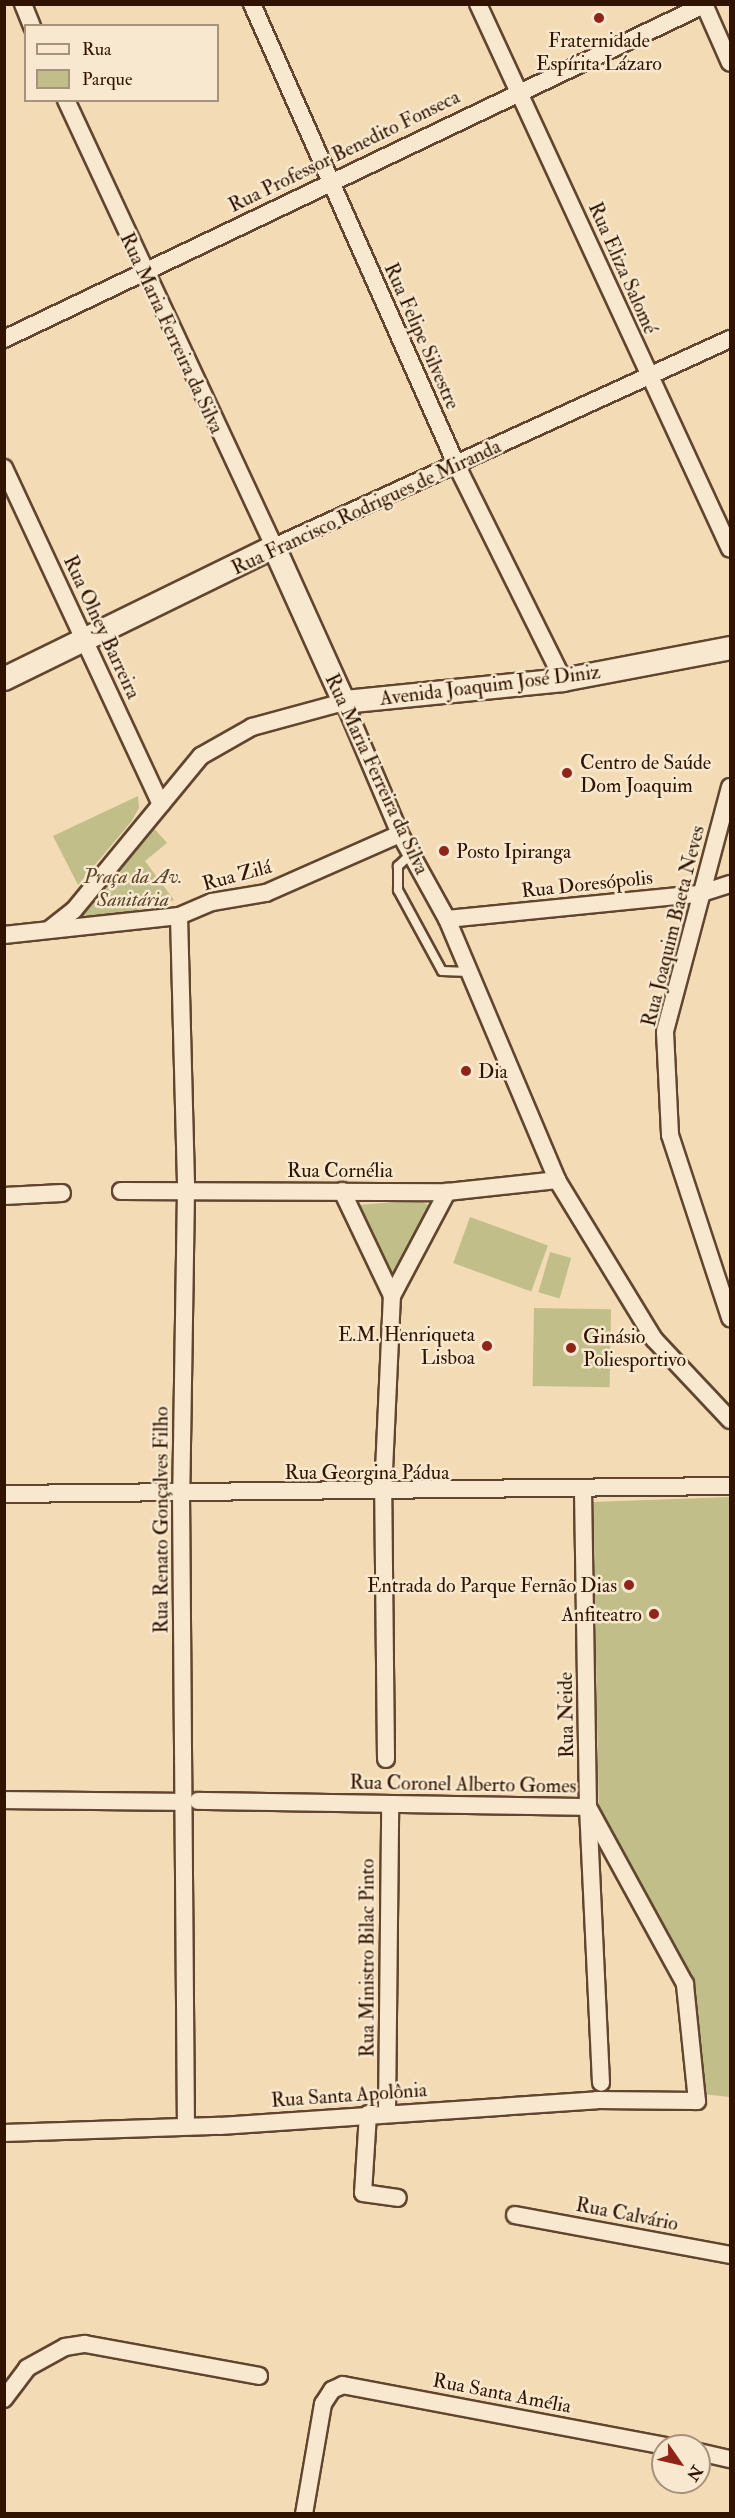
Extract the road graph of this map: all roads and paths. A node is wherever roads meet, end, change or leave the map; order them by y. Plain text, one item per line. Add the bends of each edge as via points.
1 (23, 4) edge
2 (252, 4) edge
3 (478, 4) edge
4 (704, 5) edge
5 (31, 24) edge
6 (730, 63) edge
7 (520, 90) junction
8 (67, 102) edge
9 (331, 181) junction
10 (141, 270) junction
11 (4, 339) edge
12 (730, 339) edge
13 (649, 377) junction
14 (456, 464) junction
15 (4, 468) edge
16 (274, 548) junction
17 (730, 549) edge
18 (86, 644) junction
19 (730, 648) edge
20 (4, 680) edge
21 (563, 680) junction
22 (344, 702) junction
23 (730, 787) edge
24 (161, 804) junction
25 (400, 834) junction
26 (411, 854) junction
27 (730, 884) edge
28 (699, 894) junction
29 (179, 916) junction
30 (447, 919) junction
31 (51, 928) junction
32 (4, 935) edge
33 (469, 972) junction
34 (557, 1180) junction
35 (121, 1191) dead end
36 (186, 1191) junction
37 (342, 1191) junction
38 (447, 1192) junction
39 (62, 1193) dead end
40 (4, 1196) edge
41 (392, 1296) junction
42 (730, 1318) edge
43 (730, 1420) edge
44 (730, 1486) edge
45 (583, 1490) junction
46 (181, 1493) junction
47 (383, 1493) junction
48 (4, 1494) edge
49 (386, 1759) dead end
50 (4, 1800) edge
51 (191, 1802) junction
52 (390, 1804) junction
53 (588, 1808) junction
54 (601, 2083) dead end
55 (697, 2101) joint
56 (387, 2113) junction
57 (368, 2114) junction
58 (186, 2125) junction
59 (4, 2133) edge
60 (398, 2198) dead end
61 (515, 2215) dead end
62 (730, 2255) edge
63 (259, 2376) dead end
64 (4, 2399) edge
65 (651, 2443) edge
66 (711, 2455) edge
67 (730, 2459) edge
68 (304, 2514) edge

1 - 5 street
2 - 9 street, Rua Felipe Silvestre
3 - 7 street, Rua Eliza Salomé
4 - 6 street
4 - 7 street, Rua Professor Benedito Fonseca
7 - 9 street, Rua Professor Benedito Fonseca
7 - 13 street, Rua Eliza Salomé
8 - 10 street, Rua Maria Ferreira da Silva
9 - 10 street, Rua Professor Benedito Fonseca
9 - 14 street, Rua Felipe Silvestre
10 - 11 street, Rua Professor Benedito Fonseca
10 - 16 street, Rua Maria Ferreira da Silva
12 - 13 street, Rua Francisco Rodrigues de Miranda
13 - 14 street, Rua Francisco Rodrigues de Miranda
13 - 17 street, Rua Eliza Salomé
14 - 16 street, Rua Francisco Rodrigues de Miranda
14 - 21 street, Rua Felipe Silvestre
15 - 18 street, Rua Olney Barreira
16 - 18 street, Rua Francisco Rodrigues de Miranda
16 - 22 street, Rua Maria Ferreira da Silva
18 - 20 street, Rua Francisco Rodrigues de Miranda
18 - 24 street, Rua Olney Barreira
19 - 21 street, Avenida Joaquim José Diniz
21 - 22 street, Avenida Joaquim José Diniz
22 - 24 street, Avenida Joaquim José Diniz via 271,720 215,746 189,768
22 - 25 street, Rua Maria Ferreira da Silva
23 - 28 street, Rua Joaquim Baeta Neves
24 - 31 street, Avenida Joaquim José Diniz via 74,910
25 - 26 street, Rua Maria Ferreira da Silva
25 - 29 street, Rua Zilá via 266,892 212,902
26 - 30 street, Rua Maria Ferreira da Silva
26 - 33 lane via 398,866 398,890 442,971
27 - 28 street, Rua Doresópolis
28 - 30 street, Rua Doresópolis
28 - 42 street, Rua Joaquim Baeta Neves via 665,1032 670,1135
29 - 31 street, Rua Zilá
29 - 36 street, Rua Renato Gonçalves Filho
30 - 33 street, Rua Maria Ferreira da Silva
31 - 32 street, Rua Zilá
33 - 34 street, Rua Maria Ferreira da Silva
34 - 38 street, Rua Cornélia
34 - 43 street, Rua Maria Ferreira da Silva via 654,1339
35 - 36 street, Rua Cornélia
36 - 37 street, Rua Cornélia
36 - 46 street, Rua Renato Gonçalves Filho
37 - 38 street, Rua Cornélia
37 - 41 street
38 - 41 street
39 - 40 street
41 - 47 street
44 - 45 street, Rua Georgina Pádua
45 - 47 street, Rua Georgina Pádua
45 - 53 street, Rua Neide
46 - 47 street, Rua Georgina Pádua
46 - 48 street, Rua Georgina Pádua
46 - 51 street, Rua Renato Gonçalves Filho
47 - 49 street
50 - 51 street, Rua Coronel Alberto Gomes
51 - 52 street, Rua Coronel Alberto Gomes
51 - 58 street, Rua Renato Gonçalves Filho
52 - 53 street, Rua Coronel Alberto Gomes
52 - 56 street, Rua Ministro Bilac Pinto
53 - 54 street, Rua Neide
53 - 55 street, Rua Coronel Alberto Gomes via 685,1984
55 - 56 street, Rua Santa Apolônia via 597,2100
56 - 57 street, Rua Santa Apolônia
57 - 58 street, Rua Santa Apolônia
57 - 60 street via 363,2193
58 - 59 street, Rua Santa Apolônia
61 - 62 street, Rua Calvário
63 - 64 street via 85,2344 65,2348 27,2368
65 - 68 street, Rua Santa Amélia via 360,2386 332,2390 323,2404
66 - 67 street

